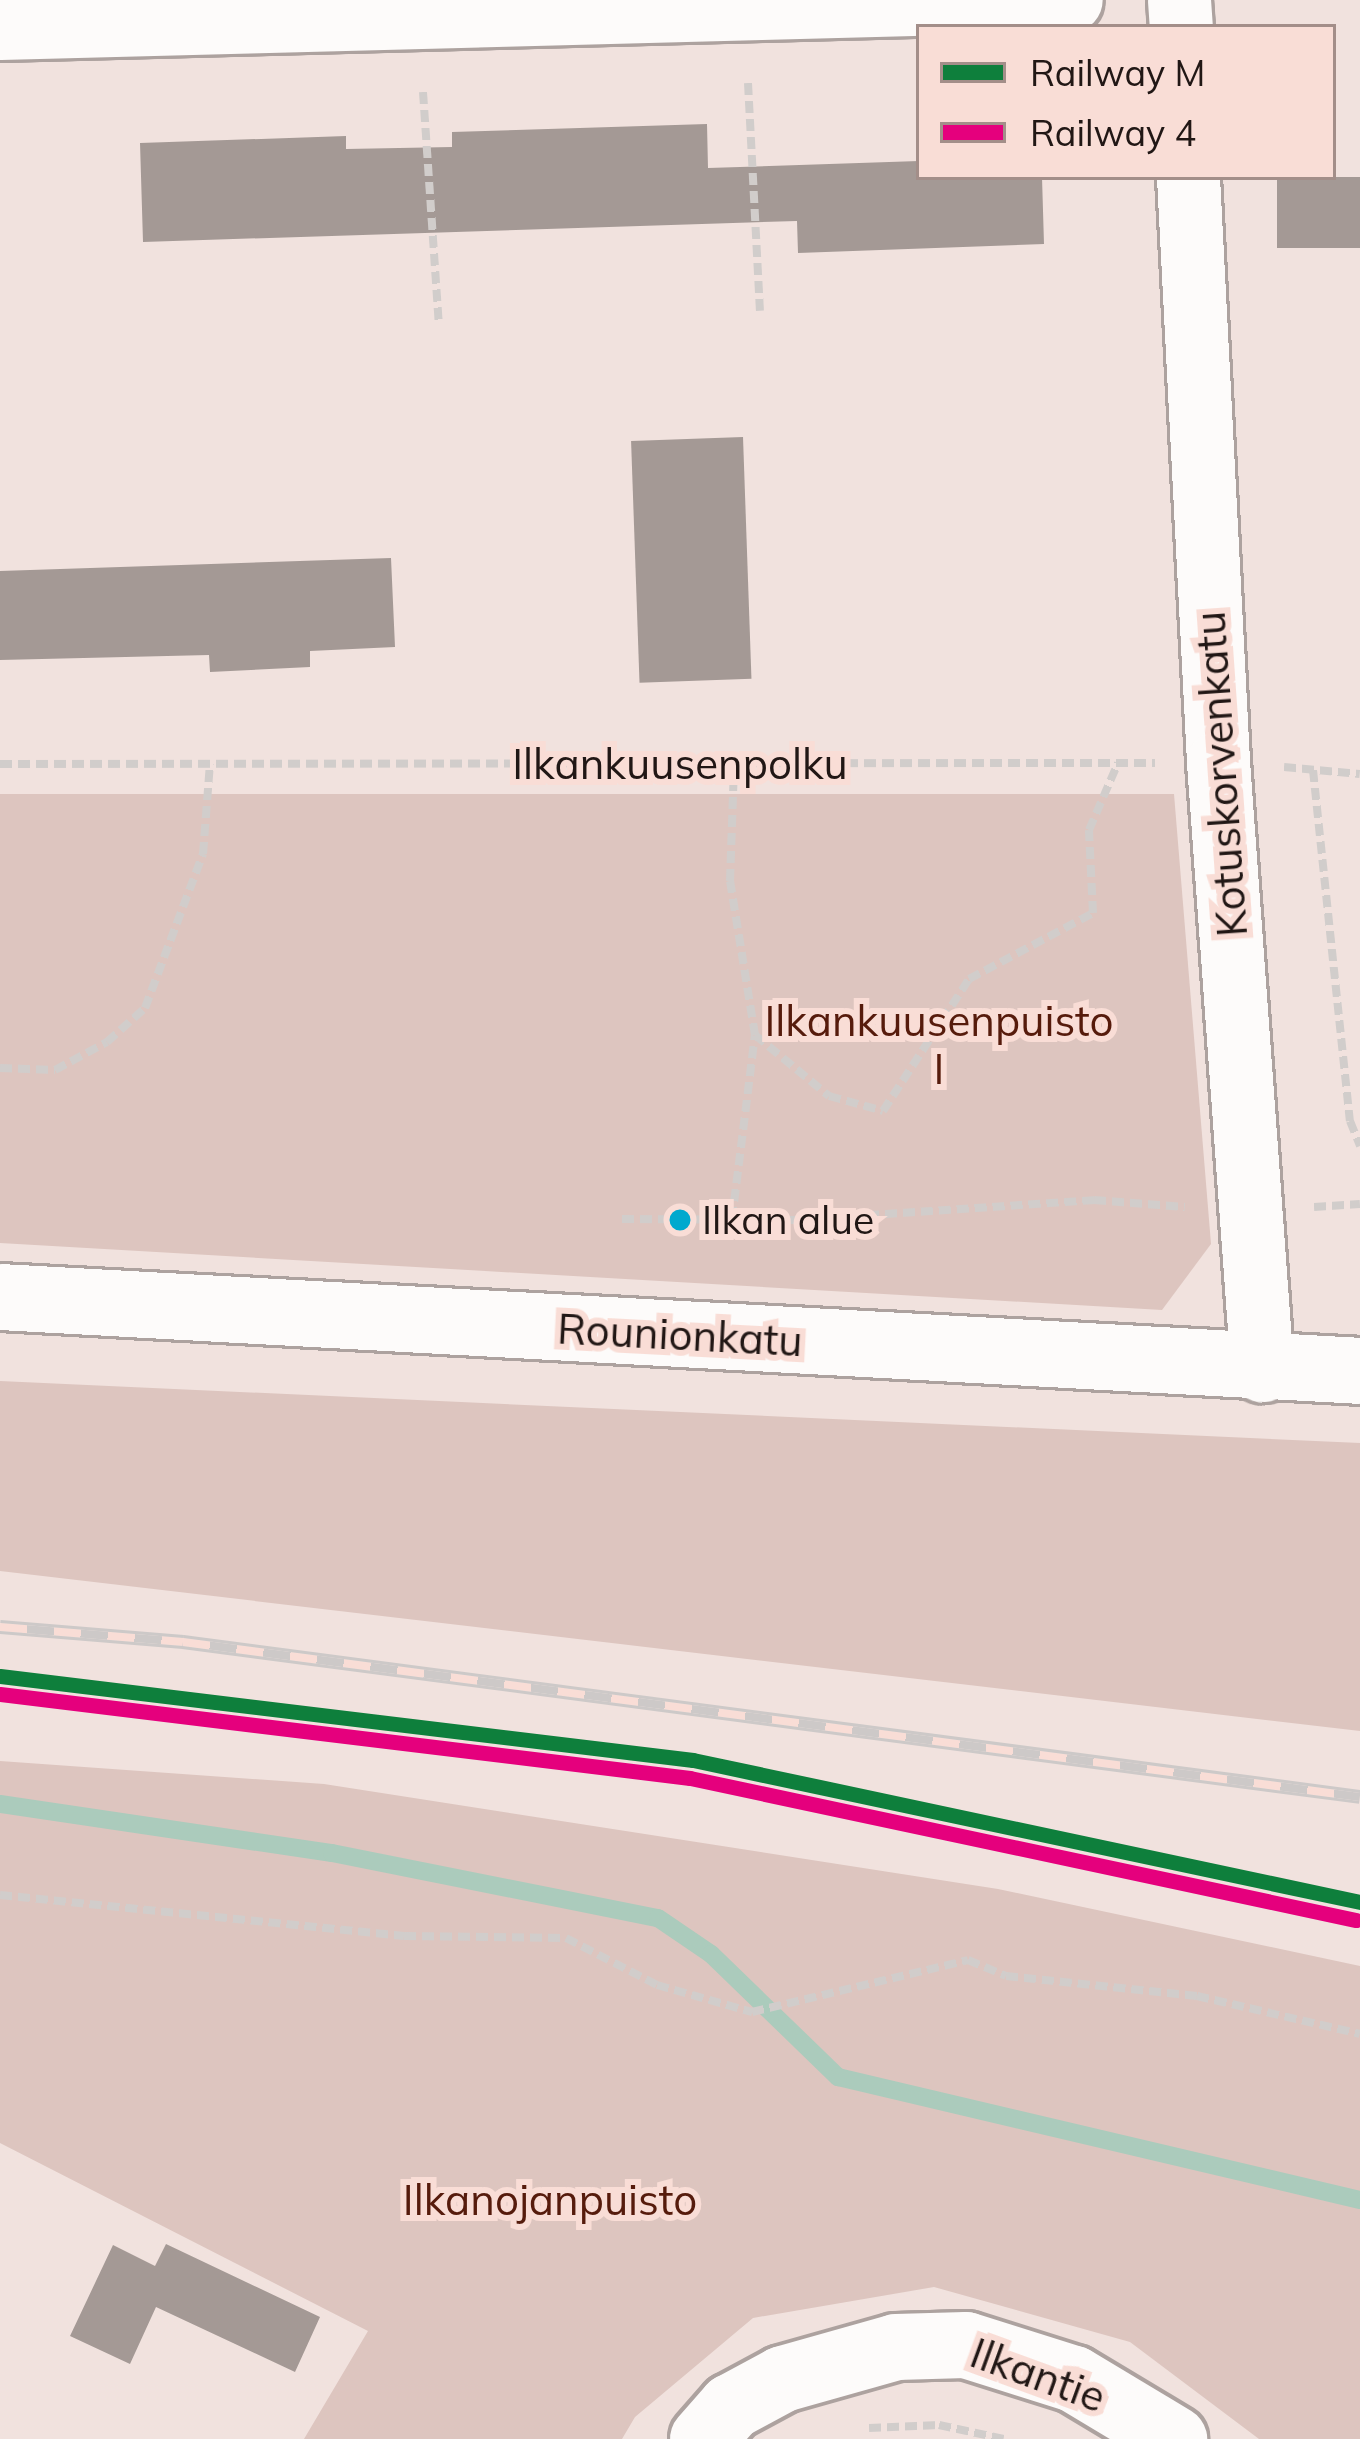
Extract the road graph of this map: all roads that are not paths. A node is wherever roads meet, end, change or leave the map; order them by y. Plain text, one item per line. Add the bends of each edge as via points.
1 (1072, 0) edge
2 (0, 28) edge
3 (1189, 180) edge
4 (0, 1297) edge
5 (1262, 1370) junction
6 (1360, 1371) edge
7 (703, 2439) edge
8 (1174, 2439) edge

1 - 2 street
3 - 5 street, Kotuskorvenkatu via 1218,762
4 - 5 main road, Rounionkatu
5 - 6 main road, Rounionkatu
7 - 8 main road, Ilkantie via 730,2407 782,2379 896,2347 966,2345 1074,2379

